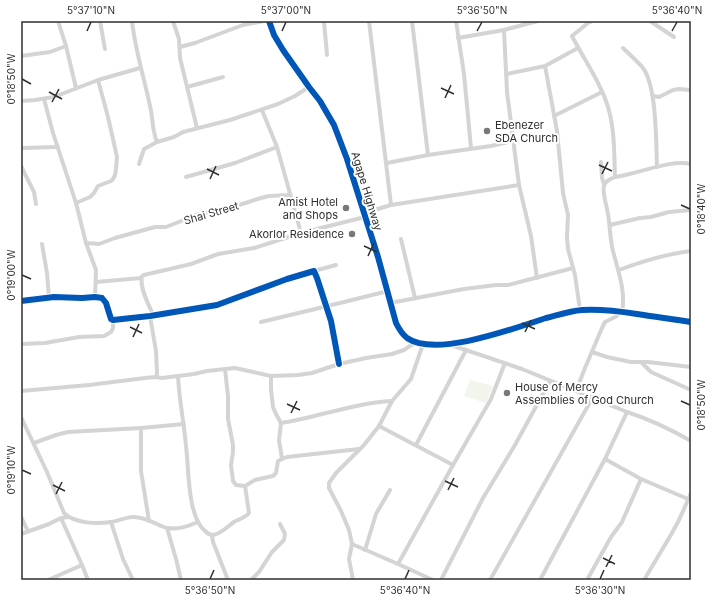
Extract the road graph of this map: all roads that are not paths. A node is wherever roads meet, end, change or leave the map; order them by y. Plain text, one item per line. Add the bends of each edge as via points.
1 (58, 21) edge
2 (100, 21) edge
3 (132, 21) edge
4 (173, 21) edge
5 (264, 21) edge
6 (268, 21) edge
7 (324, 21) edge
8 (369, 21) edge
9 (412, 21) edge
10 (456, 21) edge
11 (538, 21) edge
12 (650, 21) edge
13 (589, 22) edge
14 (504, 30) junction
15 (674, 37) dead end
16 (458, 38) junction
17 (66, 46) junction
18 (180, 47) junction
19 (578, 48) junction
20 (623, 48) dead end
21 (105, 49) dead end
22 (21, 56) edge
23 (327, 56) dead end
24 (545, 66) junction
25 (140, 68) junction
26 (507, 74) junction
27 (223, 77) dead end
28 (98, 80) junction
29 (187, 87) junction
30 (308, 87) junction
31 (76, 88) junction
32 (691, 90) edge
33 (602, 92) junction
34 (653, 96) junction
35 (44, 99) junction
36 (21, 101) edge
37 (262, 110) junction
38 (554, 116) junction
39 (197, 128) junction
40 (513, 141) junction
41 (157, 142) junction
42 (58, 147) junction
43 (277, 147) junction
44 (21, 148) edge
45 (471, 148) junction
46 (428, 155) junction
47 (601, 162) dead end
48 (387, 163) junction
49 (139, 164) dead end
50 (691, 164) edge
51 (21, 166) edge
52 (657, 168) junction
53 (186, 177) dead end
54 (615, 177) junction
55 (604, 184) junction
56 (519, 185) junction
57 (290, 195) junction
58 (76, 203) junction
59 (36, 204) dead end
60 (391, 205) junction
61 (691, 210) edge
62 (364, 215) junction
63 (610, 225) junction
64 (302, 233) junction
65 (401, 239) dead end
66 (86, 243) junction
67 (42, 244) dead end
68 (691, 251) edge
69 (336, 265) dead end
70 (573, 268) junction
71 (619, 270) junction
72 (314, 272) junction
73 (141, 278) junction
74 (537, 278) junction
75 (96, 282) junction
76 (388, 291) junction
77 (95, 297) junction
78 (49, 298) junction
79 (415, 298) junction
80 (21, 301) edge
81 (390, 302) junction
82 (326, 307) junction
83 (580, 310) junction
84 (621, 312) junction
85 (152, 316) junction
86 (113, 320) junction
87 (261, 322) dead end
88 (691, 322) edge
89 (416, 342) junction
90 (21, 344) edge
91 (423, 344) junction
92 (448, 344) junction
93 (466, 350) junction
94 (592, 352) junction
95 (641, 362) junction
96 (506, 363) junction
97 (339, 364) junction
98 (691, 367) edge
99 (225, 369) junction
100 (178, 376) junction
101 (271, 376) junction
102 (156, 377) junction
103 (550, 381) junction
104 (691, 390) edge
105 (21, 391) edge
106 (576, 391) junction
107 (593, 397) junction
108 (392, 401) junction
109 (627, 412) junction
110 (21, 417) edge
111 (281, 423) junction
112 (184, 424) junction
113 (379, 426) junction
114 (141, 428) junction
115 (691, 441) edge
116 (34, 443) junction
117 (416, 446) junction
118 (360, 449) junction
119 (282, 459) junction
120 (605, 459) junction
121 (453, 465) junction
122 (641, 479) junction
123 (245, 486) junction
124 (390, 490) dead end
125 (691, 492) edge
126 (688, 499) junction
127 (21, 517) edge
128 (68, 517) junction
129 (61, 518) junction
130 (149, 521) junction
131 (110, 522) junction
132 (198, 522) junction
133 (280, 524) dead end
134 (167, 528) junction
135 (28, 532) junction
136 (21, 534) edge
137 (212, 535) junction
138 (352, 544) junction
139 (365, 550) junction
140 (398, 564) junction
141 (82, 565) junction
142 (48, 580) edge
143 (88, 580) edge
144 (133, 580) edge
145 (181, 580) edge
146 (228, 580) edge
147 (251, 580) edge
148 (353, 580) edge
149 (434, 580) edge
150 (441, 580) edge
151 (490, 580) edge
152 (540, 580) edge
153 (587, 580) edge
154 (644, 580) edge

1 - 17 street
2 - 21 street
3 - 25 street
4 - 18 street
5 - 18 street via 243,25
6 - 30 street, Agape Highway via 278,42
7 - 23 street
8 - 48 street
9 - 46 street
10 - 16 street
11 - 14 street
12 - 15 street
13 - 19 street via 572,36
14 - 16 street
14 - 26 street
16 - 45 street
17 - 22 street via 50,52
17 - 31 street
18 - 29 street
19 - 24 street
19 - 33 street
20 - 34 street via 643,67
24 - 26 street
24 - 38 street
25 - 28 street
25 - 41 street
26 - 40 street
27 - 29 street
28 - 31 street
28 - 58 street via 116,157 115,175 110,181 98,186 90,197
29 - 39 street
30 - 37 street via 286,101
30 - 62 street, Agape Highway via 334,125
31 - 35 street
32 - 34 street via 673,90 663,96
33 - 38 street
33 - 54 street via 612,127
34 - 52 street
35 - 36 street
35 - 42 street
37 - 39 street
37 - 43 street
38 - 70 street via 568,215 568,250
39 - 41 street
40 - 45 street
40 - 56 street
41 - 49 street via 144,149
42 - 44 street
42 - 58 street
43 - 53 street via 235,163
43 - 57 street
45 - 46 street
46 - 48 street
47 - 55 street
48 - 60 street
50 - 52 street via 680,163
51 - 59 street via 34,192
52 - 54 street
54 - 55 street
55 - 63 street
56 - 60 street
56 - 74 street via 531,236
57 - 64 street
57 - 66 street, Shai Street via 268,196 223,210 199,214 166,227 155,227 99,244
58 - 66 street
60 - 62 street
61 - 63 street via 669,212
62 - 64 street via 344,224
62 - 76 street, Agape Highway
63 - 71 street
64 - 73 street via 254,248 218,254
65 - 79 street
66 - 75 street via 96,270
67 - 78 street
68 - 71 street via 643,261
69 - 72 street
70 - 74 street
70 - 83 street
71 - 84 street via 624,304
72 - 82 street
72 - 85 street via 287,279 217,305
73 - 75 street
73 - 85 street
74 - 79 street via 508,285 464,289
75 - 77 street
76 - 81 street, Agape Highway
76 - 82 street
77 - 78 street
77 - 86 street via 105,300 110,318
78 - 80 street
79 - 81 street
81 - 89 street, Agape Highway via 400,330
82 - 87 street
82 - 97 street
83 - 84 street
83 - 92 street
84 - 88 street
84 - 94 street via 605,322
85 - 86 street
85 - 102 street
86 - 90 street via 111,332 104,336
89 - 91 street, Agape Highway
89 - 97 street via 392,354
91 - 92 street, Agape Highway
91 - 108 street via 411,380
92 - 93 street
93 - 96 street
93 - 117 street
94 - 95 street via 618,360
94 - 106 street
95 - 98 street
95 - 104 street via 651,372
96 - 103 street
96 - 121 street via 491,399
97 - 101 street via 312,373
99 - 100 street
99 - 101 street via 235,368
99 - 123 street via 228,420 233,445 232,475 236,485
100 - 102 street
100 - 112 street
101 - 111 street via 273,407
102 - 105 street
103 - 106 street
103 - 150 street via 483,498
106 - 107 street
107 - 109 street
107 - 151 street
108 - 111 street via 355,406
108 - 113 street
109 - 115 street via 642,416
109 - 120 street
110 - 116 street
111 - 119 street via 279,440
112 - 114 street
112 - 132 street via 190,495
113 - 117 street
113 - 118 street
114 - 116 street via 68,432
114 - 130 street via 140,465
116 - 128 street
117 - 121 street
118 - 119 street
118 - 138 street via 332,477 329,485 346,520
119 - 123 street via 278,461 273,476 255,480
120 - 122 street
120 - 152 street
121 - 140 street
122 - 126 street
122 - 153 street via 622,522
123 - 137 street via 249,513 247,516
124 - 139 street via 376,514
125 - 126 street
126 - 154 street via 672,533
127 - 135 street
128 - 129 street
128 - 131 street via 84,522
129 - 135 street
129 - 141 street
130 - 131 street via 131,517
130 - 134 street
131 - 144 street
132 - 134 street via 183,528
132 - 137 street via 204,531
133 - 147 street via 285,534 284,540
134 - 145 street
135 - 136 street
137 - 146 street
138 - 139 street
138 - 148 street via 349,559
139 - 140 street
140 - 149 street
141 - 142 street
141 - 143 street

